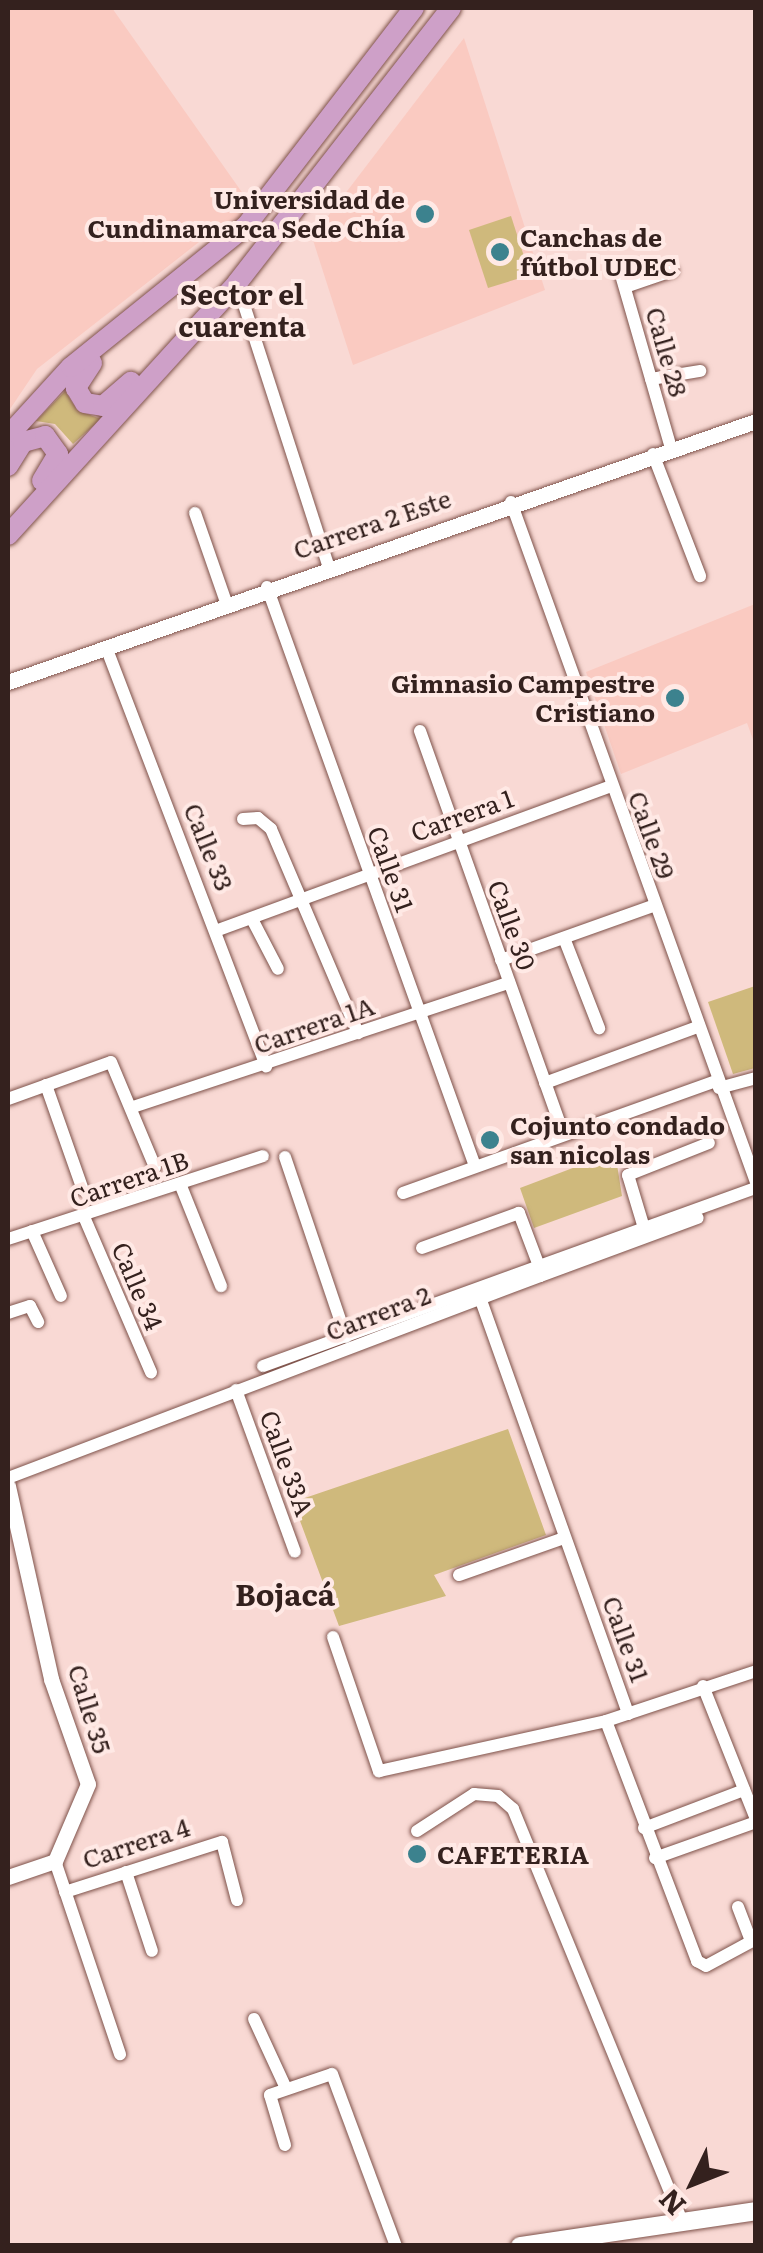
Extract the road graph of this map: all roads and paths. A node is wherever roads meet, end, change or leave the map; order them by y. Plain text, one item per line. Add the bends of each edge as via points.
1 (414, 8) edge
2 (452, 8) edge
3 (267, 246) junction
4 (619, 268) dead end
5 (672, 271) dead end
6 (237, 283) junction
7 (625, 287) junction
8 (130, 321) junction
9 (700, 371) dead end
10 (651, 379) junction
11 (756, 420) edge
12 (8, 436) edge
13 (671, 448) junction
14 (654, 454) junction
15 (8, 466) edge
16 (510, 502) junction
17 (195, 513) dead end
18 (8, 526) edge
19 (8, 535) edge
20 (328, 567) junction
21 (700, 576) dead end
22 (267, 587) junction
23 (226, 602) junction
24 (106, 646) junction
25 (8, 682) edge
26 (420, 731) dead end
27 (610, 786) junction
28 (243, 819) dead end
29 (458, 839) junction
30 (369, 874) junction
31 (306, 902) junction
32 (653, 906) junction
33 (252, 918) junction
34 (218, 930) junction
35 (564, 938) junction
36 (501, 960) junction
37 (278, 969) dead end
38 (509, 983) junction
39 (420, 1012) junction
40 (697, 1027) junction
41 (598, 1028) dead end
42 (358, 1034) junction
43 (266, 1066) junction
44 (756, 1078) edge
45 (545, 1083) junction
46 (46, 1085) junction
47 (718, 1085) junction
48 (8, 1099) edge
49 (134, 1107) junction
50 (563, 1133) junction
51 (709, 1144) dead end
52 (264, 1156) dead end
53 (285, 1157) dead end
54 (475, 1166) junction
55 (155, 1168) dead end
56 (756, 1185) edge
57 (182, 1186) junction
58 (84, 1190) dead end
59 (403, 1193) dead end
60 (756, 1196) edge
61 (84, 1219) junction
62 (644, 1228) junction
63 (32, 1230) junction
64 (8, 1238) edge
65 (422, 1248) dead end
66 (540, 1271) junction
67 (221, 1286) dead end
68 (478, 1293) junction
69 (61, 1296) dead end
70 (8, 1313) edge
71 (38, 1322) dead end
72 (393, 1326) junction
73 (346, 1338) junction
74 (263, 1366) dead end
75 (151, 1372) dead end
76 (236, 1390) junction
77 (8, 1478) edge
78 (8, 1486) edge
79 (564, 1538) junction
80 (296, 1552) dead end
81 (460, 1575) dead end
82 (333, 1637) dead end
83 (756, 1671) edge
84 (703, 1686) junction
85 (628, 1714) junction
86 (606, 1721) junction
87 (744, 1790) junction
88 (756, 1821) edge
89 (644, 1828) junction
90 (417, 1831) dead end
91 (655, 1858) junction
92 (55, 1861) junction
93 (126, 1872) junction
94 (8, 1878) edge
95 (65, 1892) junction
96 (237, 1900) dead end
97 (738, 1907) dead end
98 (753, 1940) edge
99 (152, 1951) dead end
100 (254, 2019) dead end
101 (120, 2054) dead end
102 (285, 2086) junction
103 (285, 2145) dead end
104 (755, 2213) edge
105 (681, 2219) junction
106 (396, 2246) edge
107 (520, 2246) edge

1 - 8 highway via 246,226
2 - 3 highway
3 - 6 highway
3 - 8 highway via 242,259 114,400 85,403 78,378
4 - 7 street, Calle 28
5 - 7 street
6 - 19 highway
6 - 20 street
7 - 10 street, Calle 28
8 - 12 highway via 71,367
9 - 10 street
10 - 13 street, Calle 28
11 - 13 street, Carrera 2 Este
13 - 14 street, Carrera 2 Este
14 - 16 street, Carrera 2 Este
14 - 21 street
15 - 18 highway via 33,436 46,436 58,448 54,468
16 - 20 street, Carrera 2 Este
16 - 27 street, Calle 29
17 - 23 street
20 - 22 street, Carrera 2 Este
22 - 23 street, Carrera 2 Este
22 - 30 street, Calle 31
23 - 24 street, Carrera 2 Este
24 - 25 street, Carrera 2 Este
24 - 34 street, Calle 33
26 - 29 street, Calle 30
27 - 29 street, Carrera 1
27 - 32 street, Calle 29
28 - 31 street via 258,818 271,829
29 - 30 street, Carrera 1
29 - 36 street, Calle 30
30 - 31 street, Carrera 1
30 - 39 street, Calle 31
31 - 33 street, Carrera 1
31 - 42 street
32 - 35 street
32 - 40 street, Calle 29
33 - 34 street, Carrera 1
33 - 37 street
34 - 43 street, Calle 33
35 - 36 street
35 - 41 street
36 - 38 street, Calle 30
38 - 39 street, Carrera 1A
38 - 45 street, Calle 30
39 - 42 street, Carrera 1A
39 - 54 street, Calle 31
40 - 45 street
40 - 47 street, Calle 29
42 - 43 street, Carrera 1A
43 - 49 street, Carrera 1A
44 - 47 street
45 - 50 street, Calle 30
46 - 48 street
46 - 49 street via 111,1062
46 - 58 street
47 - 50 street
47 - 56 street, Calle 29
49 - 55 street
50 - 54 street
51 - 62 street via 628,1176
52 - 57 street, Carrera 1B
53 - 73 street
54 - 59 street
56 - 62 street
57 - 61 street, Carrera 1B
57 - 67 street
60 - 66 street via 590,1259
61 - 63 street, Carrera 1B
61 - 75 street, Calle 34
62 - 66 street
63 - 64 street, Carrera 1B
63 - 69 street
65 - 66 street via 519,1213
66 - 68 street, Carrera 2
68 - 72 street, Carrera 2
68 - 79 street, Calle 31
70 - 71 street via 30,1306
72 - 73 street
72 - 76 street, Carrera 2
73 - 74 street
76 - 77 street, Carrera 2
76 - 80 street, Calle 33A
78 - 92 street, Calle 35 via 51,1679 88,1784
79 - 81 street
79 - 85 street, Calle 31
82 - 86 street via 379,1771
83 - 84 street
84 - 85 street
84 - 87 street
85 - 86 street
86 - 89 street
87 - 88 street
87 - 89 street
88 - 91 street
89 - 91 street
90 - 105 street via 474,1794 498,1796 513,1809
91 - 98 street via 702,1965
92 - 94 street, Carrera 4
92 - 95 street
93 - 95 street, Carrera 4
93 - 96 street, Carrera 4 via 222,1842
93 - 99 street
95 - 101 street
97 - 98 street
100 - 102 street
102 - 103 street via 270,2094 269,2104
102 - 106 street via 326,2073 337,2078
104 - 105 main road
105 - 107 main road

